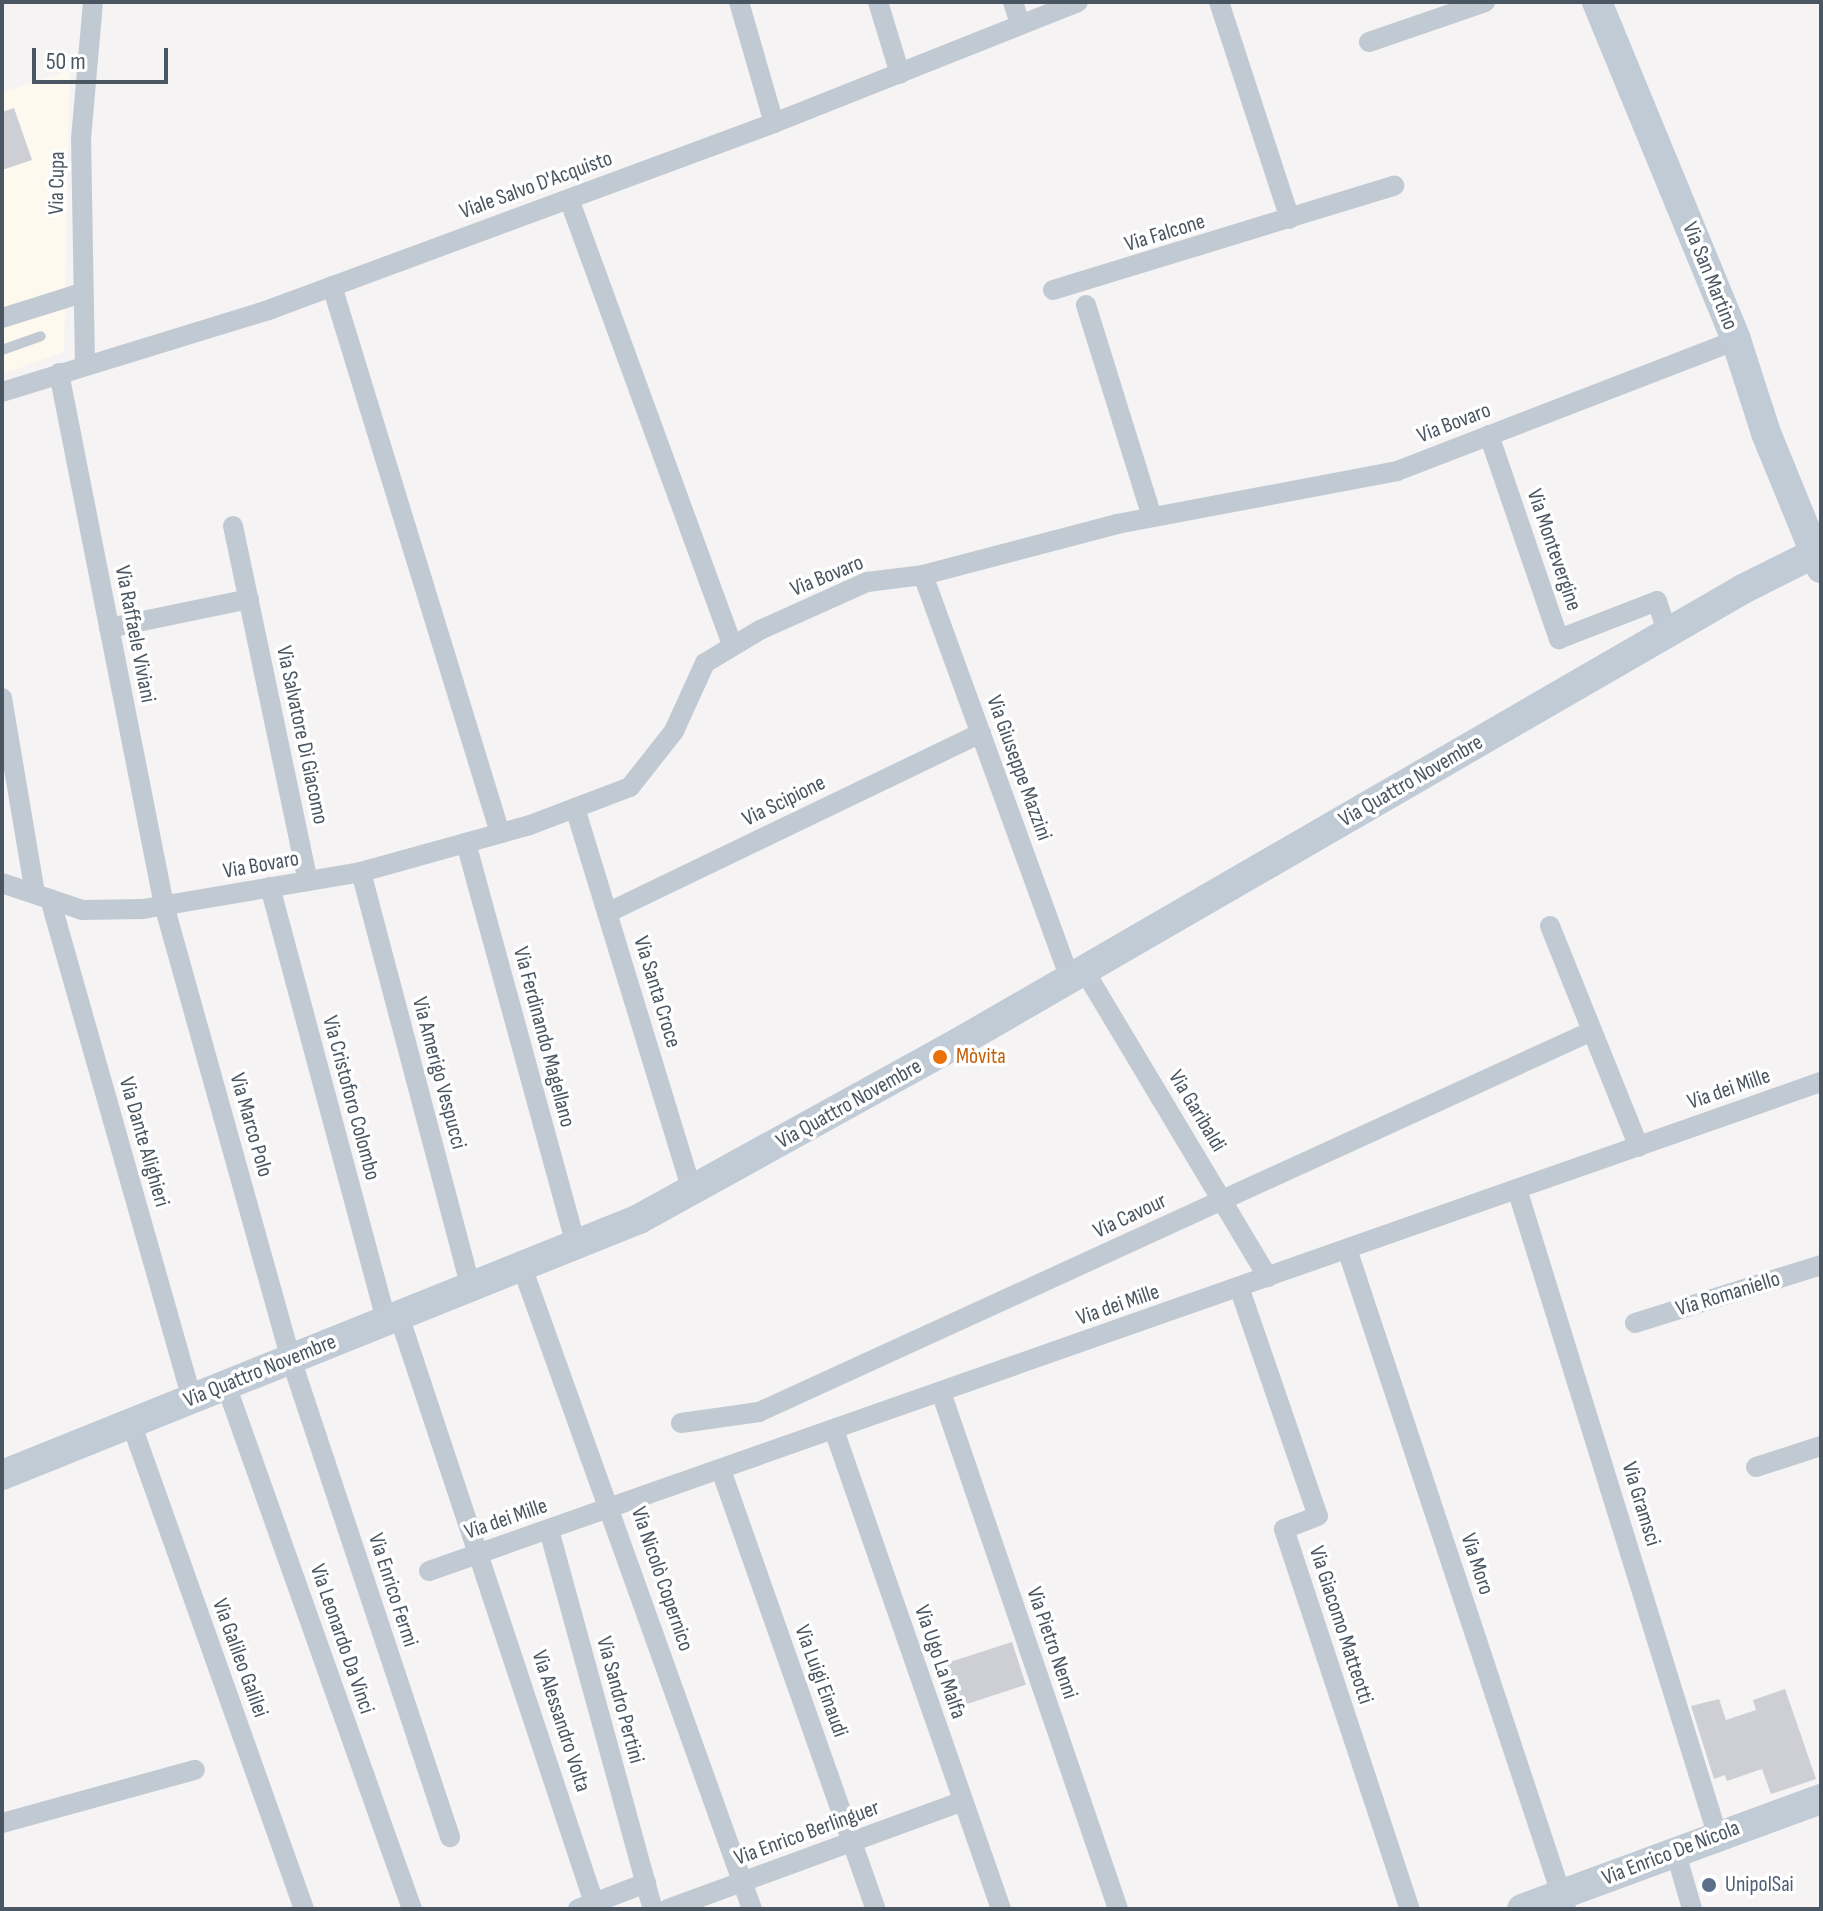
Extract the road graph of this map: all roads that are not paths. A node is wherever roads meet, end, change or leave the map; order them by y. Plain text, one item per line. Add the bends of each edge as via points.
1 (93, 2) edge
2 (739, 2) edge
3 (878, 2) edge
4 (1013, 2) edge
5 (1078, 2) edge
6 (1219, 2) edge
7 (1485, 2) edge
8 (1597, 2) edge
9 (1020, 24) junction
10 (1369, 42) dead end
11 (900, 74) junction
12 (774, 123) junction
13 (1394, 186) dead end
14 (569, 199) junction
15 (1290, 219) junction
16 (332, 286) junction
17 (1053, 290) dead end
18 (82, 293) junction
19 (1086, 305) dead end
20 (2, 318) edge
21 (41, 336) dead end
22 (1736, 340) junction
23 (2, 350) edge
24 (85, 365) junction
25 (59, 373) junction
26 (2, 392) edge
27 (1489, 435) junction
28 (1152, 517) junction
29 (233, 526) dead end
30 (1819, 557) edge
31 (923, 575) junction
32 (249, 599) junction
33 (109, 628) junction
34 (1668, 634) junction
35 (733, 646) junction
36 (2, 698) edge
37 (981, 733) junction
38 (575, 808) junction
39 (500, 833) junction
40 (466, 843) junction
41 (361, 872) junction
42 (308, 881) junction
43 (2, 883) edge
44 (270, 887) junction
45 (42, 897) junction
46 (164, 905) junction
47 (607, 913) junction
48 (1550, 926) dead end
49 (1077, 974) junction
50 (1592, 1031) junction
51 (1821, 1082) edge
52 (1639, 1147) junction
53 (1517, 1189) junction
54 (692, 1191) junction
55 (1222, 1200) junction
56 (576, 1245) junction
57 (1347, 1249) junction
58 (1821, 1265) edge
59 (522, 1267) junction
60 (1268, 1277) junction
61 (471, 1287) junction
62 (1239, 1287) junction
63 (392, 1318) junction
64 (1635, 1323) dead end
65 (291, 1359) junction
66 (226, 1385) junction
67 (941, 1392) junction
68 (192, 1399) junction
69 (131, 1423) junction
70 (681, 1423) dead end
71 (834, 1430) junction
72 (1821, 1446) edge
73 (1756, 1467) dead end
74 (721, 1470) junction
75 (3, 1472) edge
76 (612, 1509) junction
77 (549, 1530) junction
78 (482, 1553) junction
79 (429, 1571) dead end
80 (195, 1770) dead end
81 (1821, 1799) edge
82 (963, 1801) junction
83 (2, 1823) edge
84 (1717, 1834) junction
85 (450, 1837) dead end
86 (853, 1842) junction
87 (1675, 1850) junction
88 (743, 1882) junction
89 (646, 1883) junction
90 (1564, 1902) edge
91 (586, 1906) edge
92 (304, 1909) edge
93 (412, 1909) edge
94 (653, 1909) edge
95 (668, 1909) edge
96 (752, 1909) edge
97 (876, 1909) edge
98 (1001, 1909) edge
99 (1118, 1909) edge
100 (1410, 1909) edge
101 (1522, 1909) edge
102 (1692, 1909) edge

1 - 18 street, Via Cupa via 81,139
2 - 12 street
3 - 11 street
4 - 9 street
5 - 9 street, Viale Salvo D'Acquisto
6 - 15 street
7 - 10 street
8 - 22 street, Via San Martino
9 - 11 street, Viale Salvo D'Acquisto
11 - 12 street, Viale Salvo D'Acquisto
12 - 14 street, Viale Salvo D'Acquisto
13 - 15 street, Via Falcone
14 - 16 street, Viale Salvo D'Acquisto
14 - 35 street
15 - 17 street, Via Falcone
16 - 24 street, Viale Salvo D'Acquisto
16 - 39 street
18 - 20 street
18 - 24 street, Via Cupa
19 - 28 street
21 - 23 lane
22 - 27 street, Via Bovaro
22 - 30 street, Via San Martino
24 - 25 street, Viale Salvo D'Acquisto
25 - 26 street, Viale Salvo D'Acquisto
25 - 33 street, Via Raffaele Viviani
27 - 28 street, Via Bovaro via 1397,471
27 - 34 street, Via Montevergine via 1559,639 1657,601
28 - 31 street, Via Bovaro
29 - 32 street, Via Salvatore Di Giacomo
30 - 34 street, Via Quattro Novembre
31 - 35 street, Via Bovaro via 867,582
31 - 37 street, Via Giuseppe Mazzini
32 - 33 street
32 - 42 street, Via Salvatore Di Giacomo
33 - 46 street, Via Raffaele Viviani
34 - 49 street, Via Quattro Novembre
35 - 38 street, Via Bovaro via 705,663 674,731 630,787
36 - 45 street, Via Dante Alighieri
37 - 47 street, Via Scipione
37 - 49 street, Via Giuseppe Mazzini
38 - 39 street, Via Bovaro
38 - 47 street, Via Santa Croce
39 - 40 street, Via Bovaro
40 - 41 street, Via Bovaro
40 - 56 street, Via Ferdinando Magellano
41 - 42 street, Via Bovaro
41 - 61 street, Via Amerigo Vespucci
42 - 44 street, Via Bovaro
43 - 45 street, Via Bovaro
44 - 46 street, Via Bovaro
44 - 63 street, Via Cristoforo Colombo
45 - 46 street, Via Bovaro via 82,910
45 - 68 street, Via Dante Alighieri
46 - 65 street, Via Marco Polo
47 - 54 street, Via Santa Croce
48 - 50 street
49 - 54 street, Via Quattro Novembre
49 - 55 street, Via Garibaldi
50 - 52 street
50 - 55 street, Via Cavour
51 - 52 street, Via dei Mille
52 - 53 street, Via dei Mille
53 - 57 street, Via dei Mille
53 - 84 street, Via Gramsci
54 - 56 street, Via Quattro Novembre
55 - 60 street, Via Garibaldi
55 - 70 street, Via Cavour via 759,1412
56 - 59 street, Via Quattro Novembre
57 - 60 street, Via dei Mille
57 - 90 street, Via Moro
58 - 64 street, Via Romaniello
59 - 61 street, Via Quattro Novembre
59 - 76 street, Via Nicolò Copernico
60 - 62 street, Via dei Mille
61 - 63 street, Via Quattro Novembre
62 - 67 street, Via dei Mille
62 - 100 street, Via Giacomo Matteotti via 1318,1516 1284,1529
63 - 65 street, Via Quattro Novembre
63 - 78 street, Via Cristoforo Colombo
65 - 66 street, Via Quattro Novembre
65 - 85 street, Via Enrico Fermi
66 - 68 street, Via Quattro Novembre
66 - 93 street, Via Leonardo Da Vinci
67 - 71 street, Via dei Mille
67 - 99 street, Via Pietro Nenni
68 - 69 street, Via Quattro Novembre
69 - 75 street, Via Quattro Novembre
69 - 92 street, Via Galileo Galilei
71 - 74 street, Via dei Mille
71 - 82 street, Via Ugo La Malfa
72 - 73 street
74 - 76 street, Via dei Mille
74 - 86 street, Via Luigi Einaudi
76 - 77 street, Via dei Mille
76 - 88 street, Via Nicolò Copernico
77 - 78 street, Via dei Mille
77 - 89 street, Via Sandro Pertini
78 - 79 street, Via dei Mille
78 - 91 street, Via Alessandro Volta
80 - 83 street
81 - 84 street, Via Enrico De Nicola
82 - 86 street, Via Enrico Berlinguer
82 - 98 street, Via Ugo La Malfa
84 - 87 street, Via Enrico De Nicola
86 - 88 street, Via Enrico Berlinguer
86 - 97 street, Via Luigi Einaudi
87 - 90 street, Via Enrico De Nicola
87 - 102 street
88 - 95 street, Via Enrico Berlinguer
88 - 96 street, Via Nicolò Copernico
89 - 91 street
89 - 94 street
90 - 101 street, Via Enrico De Nicola

